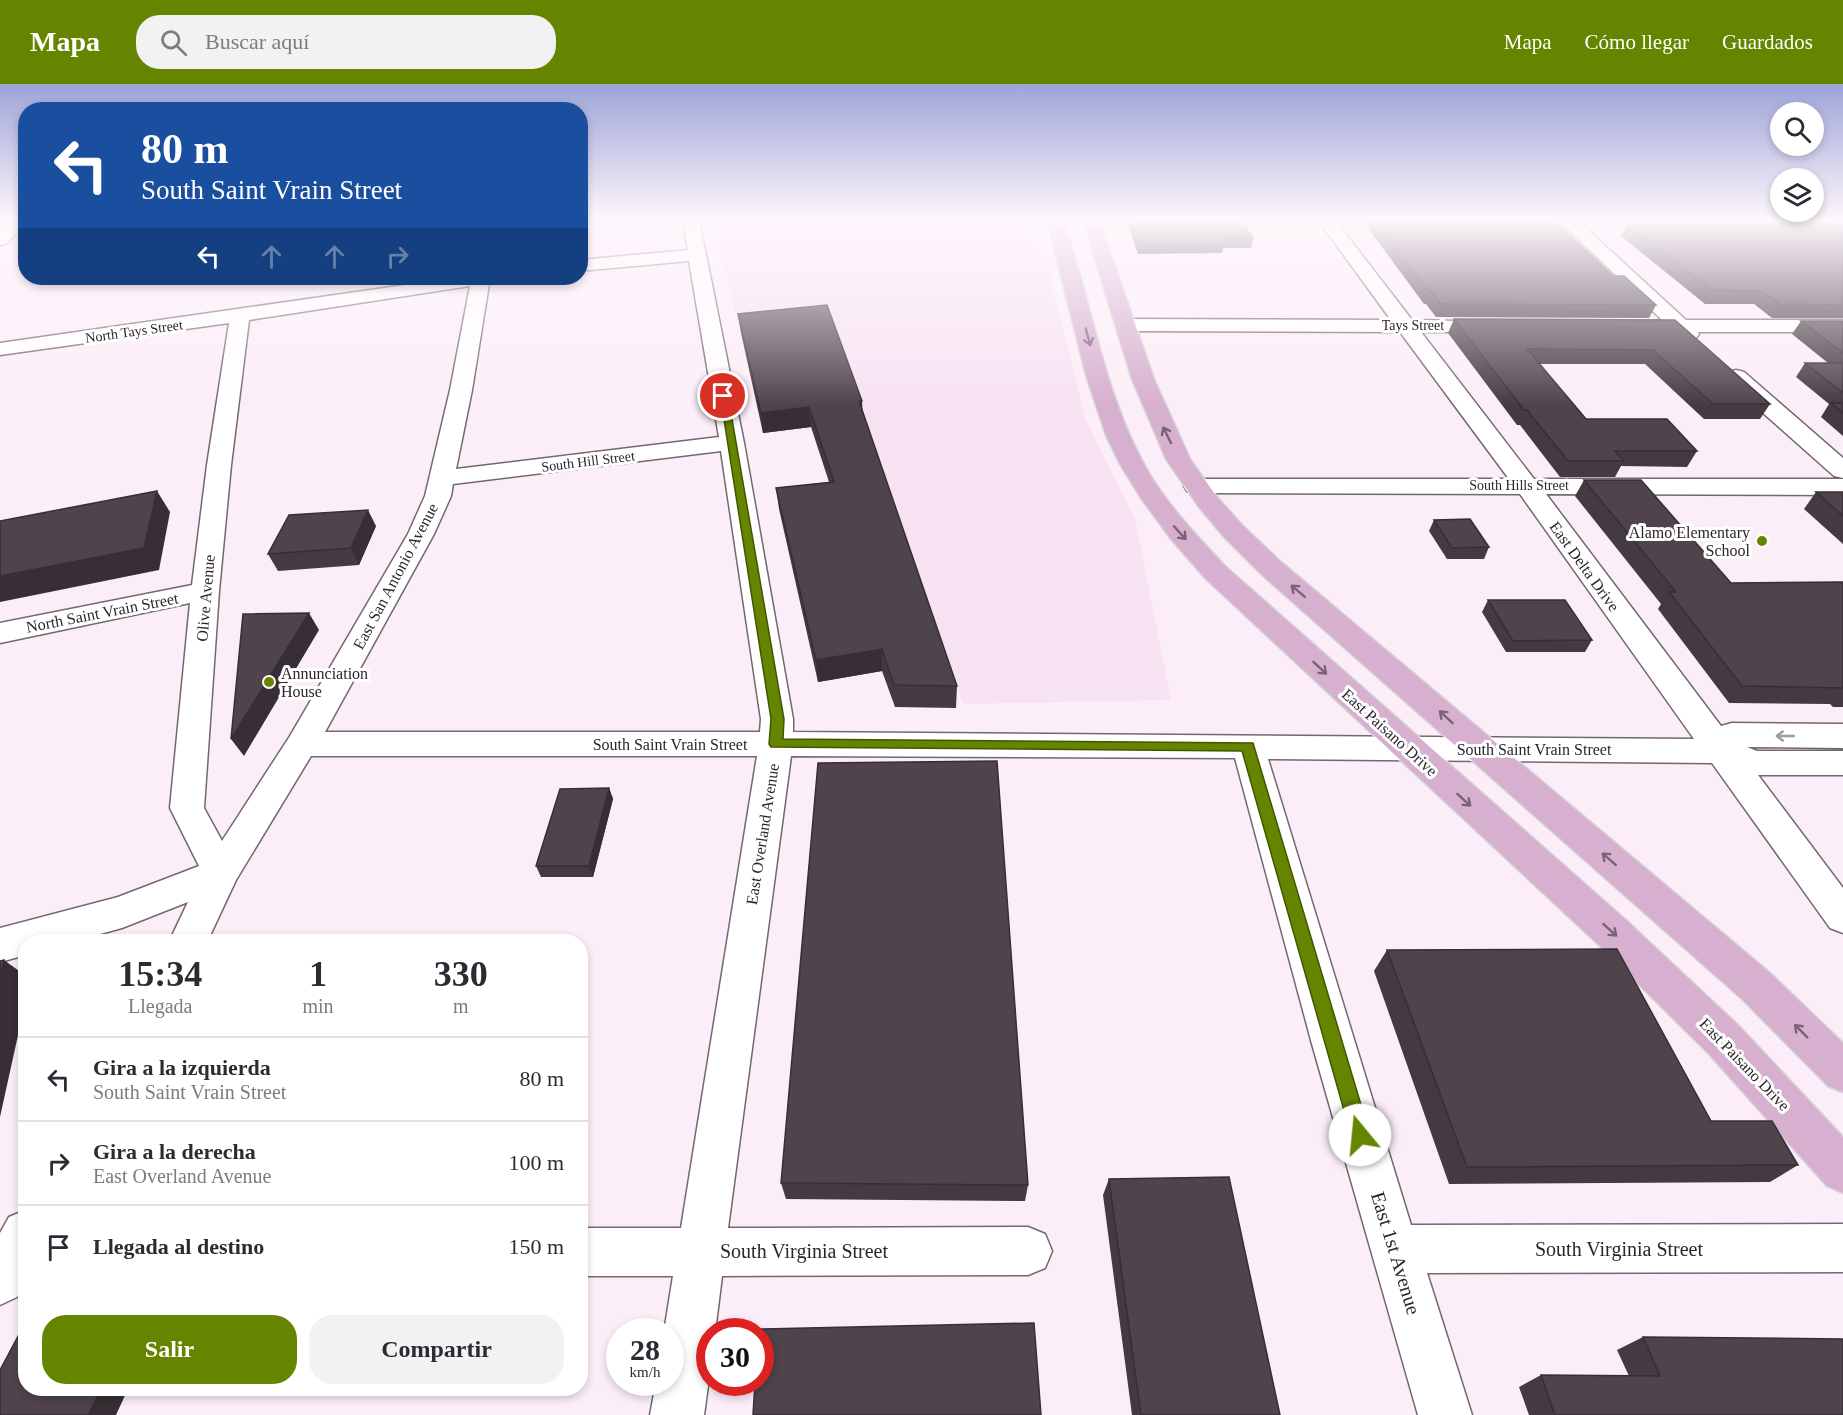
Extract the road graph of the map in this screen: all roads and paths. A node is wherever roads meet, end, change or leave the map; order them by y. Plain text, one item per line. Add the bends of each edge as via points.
1 (702, 282) edge
2 (1073, 282) edge
3 (1112, 282) edge
4 (1374, 282) edge
5 (1633, 282) edge
6 (437, 285) edge
7 (480, 285) edge
8 (240, 316) junction
9 (1127, 325) junction
10 (1407, 325) junction
11 (1514, 326) edge
12 (1620, 326) edge
13 (1680, 326) junction
14 (1843, 326) edge
15 (1704, 348) edge
16 (0, 350) edge
17 (1722, 363) edge
18 (732, 443) junction
19 (1843, 471) edge
20 (444, 478) junction
21 (1526, 485) junction
22 (1196, 486) junction
23 (1843, 487) edge
24 (205, 591) junction
25 (0, 633) edge
26 (1843, 736) edge
27 (302, 744) junction
28 (776, 744) junction
29 (1248, 746) junction
30 (1407, 748) junction
31 (1482, 749) junction
32 (1722, 751) junction
33 (1843, 763) edge
34 (221, 873) junction
35 (1842, 924) edge
36 (41, 934) edge
37 (192, 934) edge
38 (18, 940) edge
39 (0, 945) edge
40 (1843, 1072) edge
41 (1843, 1170) edge
42 (1843, 1248) edge
43 (1395, 1249) junction
44 (1028, 1251) dead end
45 (588, 1252) edge
46 (702, 1252) junction
47 (677, 1415) edge
48 (1445, 1415) edge

1 - 18 street, East Overland Avenue
2 -> 30 main road, East Paisano Drive via 1113,421 1132,464 1169,521 1215,572
3 - 9 main road
4 - 10 street, East Delta Drive
5 - 13 street
6 - 8 street, North Tays Street
7 - 20 street, East San Antonio Avenue
8 - 16 street, North Tays Street
8 - 24 street, Olive Avenue
9 - 10 street, Tays Street
22 -> 9 main road via 1158,417
10 - 11 street, Tays Street
10 - 21 street, East Delta Drive
12 - 13 street
13 - 14 street
13 - 15 street
17 - 19 street
18 - 20 street, South Hill Street
18 - 28 street, East Overland Avenue via 777,719
20 - 27 street, East San Antonio Avenue via 421,534
21 - 22 street, South Hills Street
21 - 23 street, South Hills Street
21 - 32 street, East Delta Drive
31 -> 22 main road via 1271,568 1233,531
24 - 25 street, North Saint Vrain Street
24 - 34 street, Olive Avenue via 187,808
26 -> 32 street via 1732,735
27 - 28 street, South Saint Vrain Street
27 - 34 street, East San Antonio Avenue
28 - 29 street, South Saint Vrain Street
28 - 46 street, East Overland Avenue
29 - 30 street, South Saint Vrain Street
29 - 43 street, East 1st Avenue
30 - 31 street, South Saint Vrain Street
30 -> 41 main road, East Paisano Drive via 1647,965 1724,1040
31 - 32 street, South Saint Vrain Street
40 -> 31 main road via 1756,986
32 - 33 street, South Saint Vrain Street via 1756,763
32 - 35 street, East Delta Drive
34 - 36 street via 122,912
34 - 37 street, East San Antonio Avenue
38 - 39 street
42 - 43 street, South Virginia Street
43 - 48 street, East 1st Avenue
44 - 46 street, South Virginia Street
45 - 46 street, South Virginia Street
46 - 47 street, East Overland Avenue

